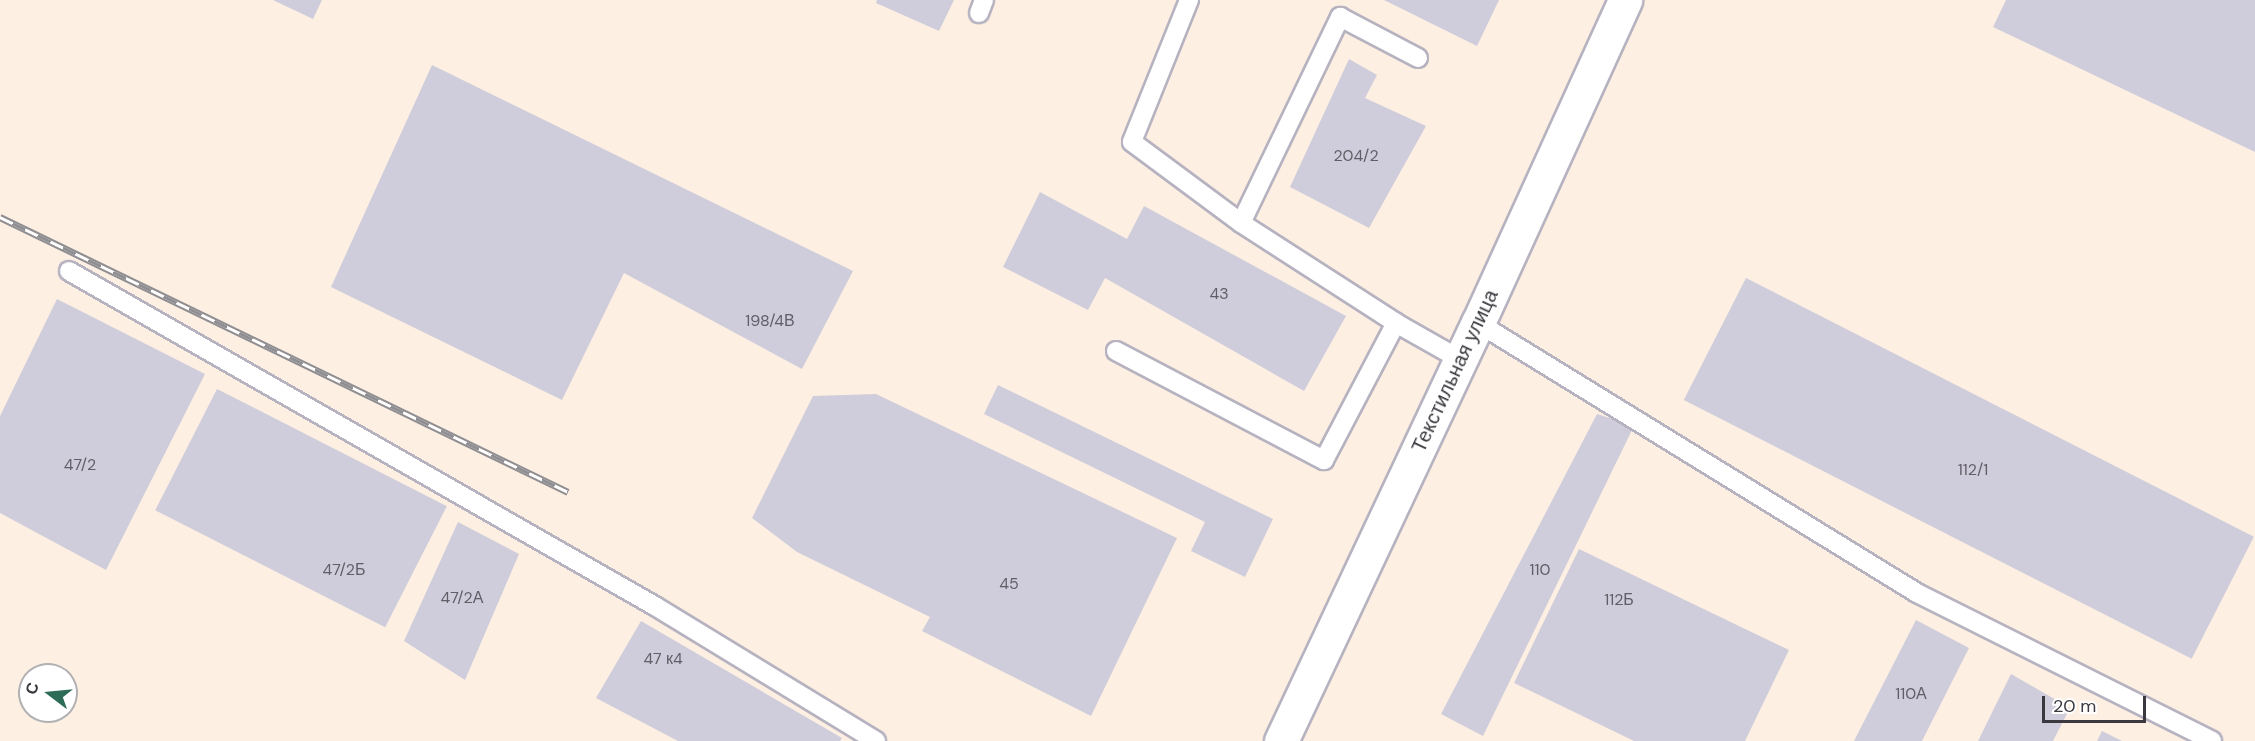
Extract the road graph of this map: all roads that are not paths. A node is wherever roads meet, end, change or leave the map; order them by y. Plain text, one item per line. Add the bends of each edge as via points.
1 (1189, 0) edge
2 (1625, 0) edge
3 (1418, 58) dead end
4 (1240, 223) junction
5 (69, 271) dead end
6 (1396, 323) junction
7 (1478, 323) junction
8 (1116, 351) dead end
9 (1461, 360) junction
10 (876, 741) edge
11 (1281, 741) edge
12 (2212, 741) edge

1 - 4 lane via 1132,142
2 - 7 main road, Текстильная улица
3 - 4 lane via 1340,17
4 - 6 lane
5 - 10 lane via 655,606
6 - 8 lane via 1324,460
6 - 9 lane
7 - 9 main road, Текстильная улица
7 - 12 lane via 1917,593
9 - 11 main road, Текстильная улица

